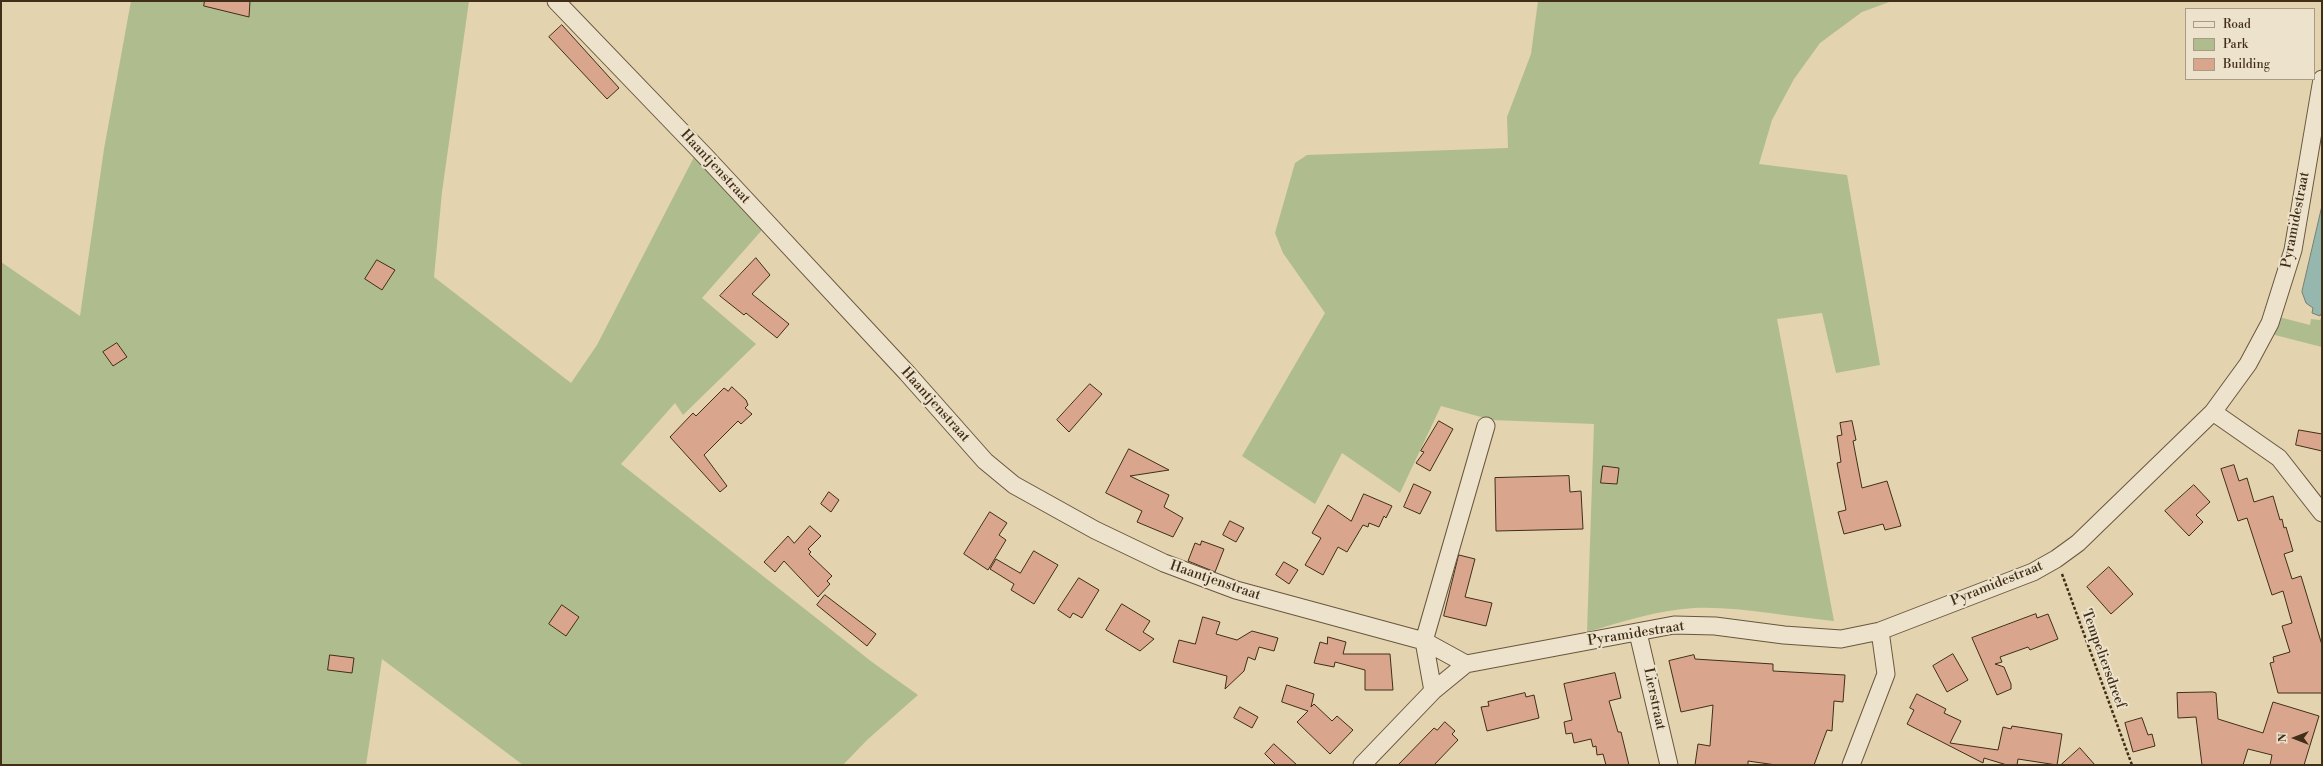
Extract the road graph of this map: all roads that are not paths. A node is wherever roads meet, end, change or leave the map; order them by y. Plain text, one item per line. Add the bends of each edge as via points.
1 (556, 1) edge
2 (2322, 79) edge
3 (2213, 412) junction
4 (1486, 426) dead end
5 (2322, 513) edge
6 (1880, 631) junction
7 (1638, 633) junction
8 (1424, 640) junction
9 (1466, 664) junction
10 (1433, 691) junction
11 (1362, 765) edge
12 (1669, 765) edge
13 (1851, 765) edge

1 - 8 street, Haantjenstraat via 705,156 907,373 985,461 1014,485 1096,530 1164,563 1236,590
2 - 3 street, Pyramidestraat via 2293,250 2270,323 2248,364
3 - 5 street via 2279,458
3 - 6 street, Pyramidestraat via 2078,543 2056,559 2033,572
4 - 8 street
6 - 7 street, Pyramidestraat via 1841,639 1784,636 1715,626 1674,625
6 - 13 street via 1886,674
7 - 9 street, Pyramidestraat
7 - 12 street, Lierstraat
8 - 9 street, Haantjenstraat
8 - 10 street
9 - 10 street, Pyramidestraat
10 - 11 street, Pyramidestraat

